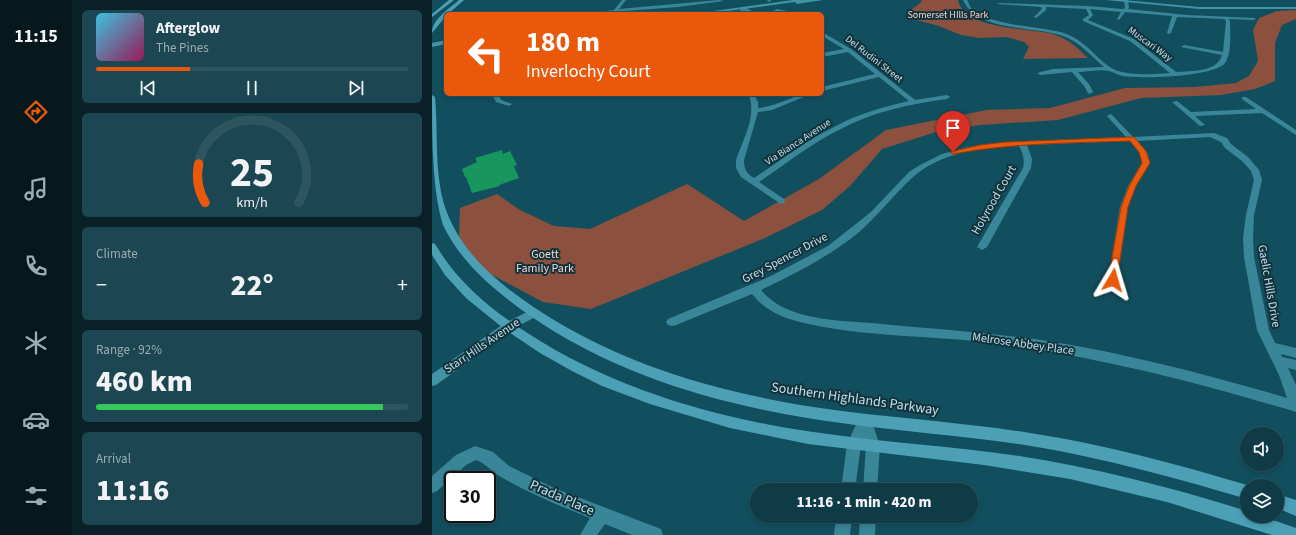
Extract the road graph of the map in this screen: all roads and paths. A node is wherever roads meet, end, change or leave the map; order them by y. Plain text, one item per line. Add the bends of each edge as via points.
1 (452, 0) edge
2 (462, 0) edge
3 (624, 0) edge
4 (803, 0) edge
5 (821, 0) edge
6 (965, 0) edge
7 (1108, 0) edge
8 (1119, 0) edge
9 (1127, 1) edge
10 (721, 2) edge
11 (999, 4) dead end
12 (1043, 6) junction
13 (1087, 7) junction
14 (1296, 7) edge
15 (652, 8) junction
16 (744, 10) edge
17 (1124, 10) junction
18 (615, 11) junction
19 (448, 12) edge
20 (599, 12) dead end
21 (645, 12) edge
22 (651, 12) edge
23 (719, 12) edge
24 (728, 12) edge
25 (444, 15) edge
26 (1174, 15) junction
27 (432, 16) edge
28 (1036, 17) dead end
29 (1119, 19) dead end
30 (1226, 19) junction
31 (1254, 19) dead end
32 (432, 32) edge
33 (1169, 33) dead end
34 (824, 35) edge
35 (444, 41) edge
36 (432, 43) edge
37 (1184, 47) dead end
38 (849, 50) junction
39 (1225, 54) junction
40 (824, 56) edge
41 (1109, 69) junction
42 (1073, 70) junction
43 (1040, 73) dead end
44 (1175, 74) junction
45 (879, 75) junction
46 (824, 89) edge
47 (1090, 92) dead end
48 (432, 96) edge
49 (496, 96) edge
50 (752, 96) edge
51 (803, 96) edge
52 (947, 97) dead end
53 (1244, 98) dead end
54 (914, 102) junction
55 (1175, 102) dead end
56 (510, 104) dead end
57 (756, 110) junction
58 (1263, 111) junction
59 (1189, 114) junction
60 (1110, 116) dead end
61 (1202, 125) dead end
62 (1296, 134) edge
63 (1217, 136) joint
64 (433, 139) edge
65 (1132, 139) junction
66 (1022, 144) junction
67 (754, 182) junction
68 (781, 201) dead end
69 (432, 246) edge
70 (982, 247) dead end
71 (1113, 280) dead end
72 (754, 289) junction
73 (533, 313) junction
74 (672, 322) dead end
75 (509, 326) junction
76 (1271, 347) junction
77 (1296, 353) edge
78 (1278, 361) junction
79 (1296, 365) edge
80 (432, 381) edge
81 (1296, 406) edge
82 (865, 420) junction
83 (854, 444) junction
84 (873, 446) junction
85 (849, 483) edge
86 (870, 483) edge
87 (432, 486) edge
88 (1240, 490) edge
89 (1284, 504) edge
90 (1296, 508) edge
91 (602, 516) junction
92 (843, 523) edge
93 (868, 523) edge
94 (588, 535) edge
95 (655, 535) edge
96 (842, 535) edge
97 (867, 535) edge
98 (1294, 535) edge

1 - 27 main road
2 - 19 main road
3 - 18 street
4 - 16 main road
5 - 16 main road
6 - 41 street via 970,11 985,19 1044,29 1074,38
7 - 8 main road
8 - 9 main road
8 - 17 street via 1120,7
9 - 14 main road via 1210,9
9 - 17 street via 1127,8
10 - 15 street
11 - 12 street
12 - 13 street
12 - 28 street via 1044,9
13 - 17 street
13 - 44 street, Muscari Way via 1091,15 1085,20 1132,40
15 - 21 street
15 - 22 street
16 - 23 main road
16 - 24 main road
17 - 26 street
17 - 29 street
18 - 20 street
18 - 21 street
25 - 32 main road
26 - 30 street
26 - 33 street
30 - 31 street
30 - 39 street via 1228,20
34 - 38 street, Del Rudini Street
35 - 36 main road
37 - 39 street
38 - 40 street
38 - 45 street, Del Rudini Street
39 - 44 street via 1223,61 1216,67
41 - 42 street
41 - 44 street via 1120,74
42 - 43 street
42 - 47 street
45 - 46 street
45 - 54 street, Del Rudini Street
48 - 64 main road, Southern Highlands Parkway
49 - 56 street via 498,101
50 - 57 street
51 - 57 street via 770,109
52 - 54 street, Via Bianca Avenue
53 - 58 street
54 - 67 street, Via Bianca Avenue via 874,113 838,127
55 - 59 street
57 - 67 street via 739,164 741,172
58 - 59 street
58 - 62 street
59 - 61 street
60 - 65 street
63 - 65 street, Grey Spencer Drive via 1208,134
63 - 76 street, Gaelic Hills Drive via 1251,166 1258,180 1250,215 1248,248 1263,330
64 - 73 main road, Southern Highlands Parkway via 436,192 452,233 481,271
65 - 66 street, Grey Spencer Drive
65 - 71 street via 1142,151 1146,163 1132,186 1124,207
66 - 70 street, Holyrood Court via 1028,154 1027,168
66 - 72 street, Grey Spencer Drive via 966,149 932,161 903,182 863,224 832,247
67 - 68 street
69 - 75 main road via 446,269 471,298
72 - 74 street, Grey Spencer Drive
72 - 81 street, Melrose Abbey Place via 772,308 800,318 1072,350 1214,382
73 - 75 main road, Starr Hills Avenue
73 - 82 main road, Southern Highlands Parkway via 600,352 676,381 763,404
75 - 80 main road, Starr Hills Avenue
75 - 83 main road via 585,373 646,397 784,434
76 - 77 street
76 - 78 street, Gaelic Hills Drive
78 - 79 street
78 - 81 street, Gaelic Hills Drive via 1291,388
82 - 83 street
82 - 84 street
82 - 88 main road, Southern Highlands Parkway via 1034,440 1155,466
83 - 84 main road
83 - 85 street
84 - 86 street
84 - 98 main road via 984,458 1085,476 1199,504
87 - 91 street, Prada Place via 460,460 475,453 488,457 504,471 549,494
89 - 90 main road
91 - 94 street
91 - 95 street, Prada Place
92 - 96 street
93 - 97 street

